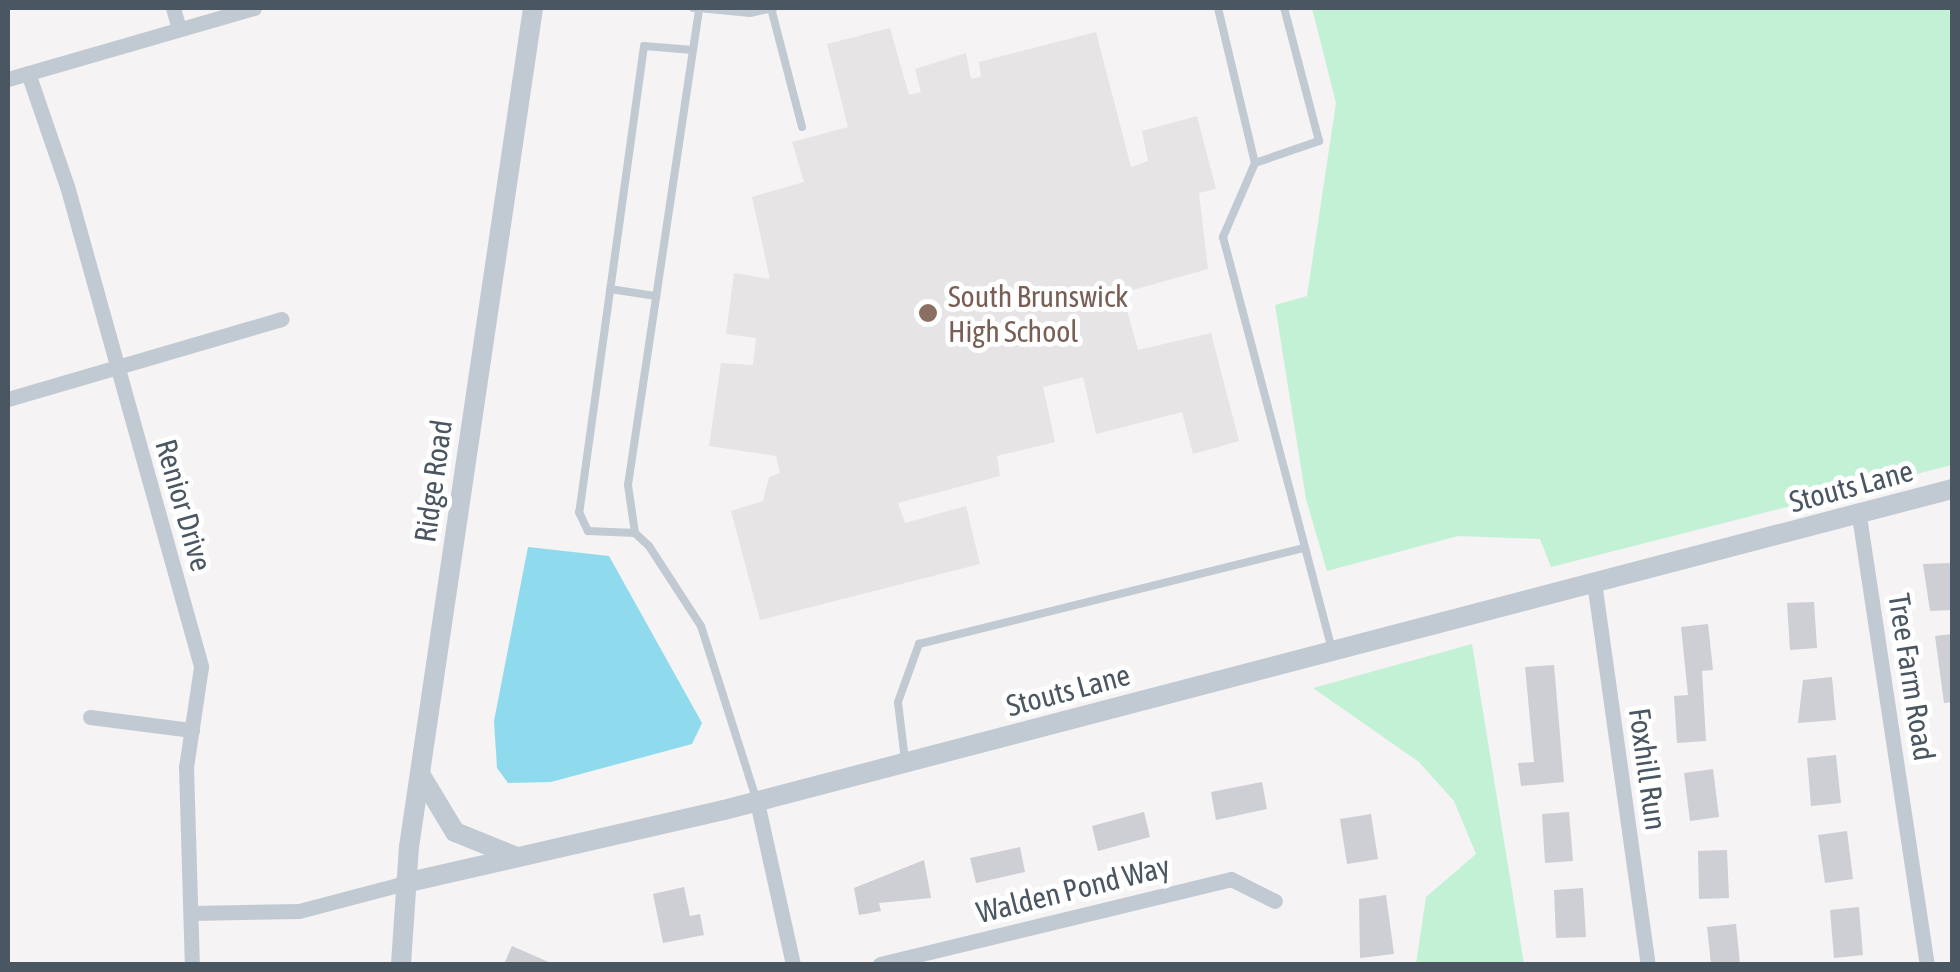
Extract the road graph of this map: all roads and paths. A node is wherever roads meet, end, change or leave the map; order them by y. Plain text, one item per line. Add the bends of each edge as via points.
1 (173, 8) edge
2 (254, 8) edge
3 (533, 8) edge
4 (696, 8) edge
5 (772, 8) edge
6 (1218, 8) edge
7 (1284, 8) edge
8 (179, 29) junction
9 (693, 50) junction
10 (28, 73) junction
11 (8, 79) edge
12 (802, 127) dead end
13 (1256, 164) junction
14 (610, 289) junction
15 (656, 296) junction
16 (282, 319) dead end
17 (116, 366) junction
18 (8, 399) edge
19 (1952, 489) edge
20 (1859, 516) junction
21 (635, 534) junction
22 (1303, 548) junction
23 (1594, 582) junction
24 (1333, 652) junction
25 (90, 717) dead end
26 (192, 730) junction
27 (906, 763) junction
28 (420, 774) junction
29 (757, 802) junction
30 (518, 857) junction
31 (404, 884) junction
32 (1275, 901) dead end
33 (192, 912) junction
34 (192, 964) edge
35 (401, 964) edge
36 (794, 964) edge
37 (880, 964) edge
38 (1648, 964) edge
39 (1928, 964) edge

1 - 8 street
2 - 8 street
3 - 28 street, Ridge Road
4 - 5 lane
4 - 9 lane
5 - 12 lane
6 - 13 lane
7 - 13 lane via 1319,141
8 - 10 street
9 - 14 lane via 644,46
9 - 15 lane
10 - 11 street
10 - 17 street, Renior Drive
13 - 22 lane via 1223,237
14 - 15 lane
14 - 21 lane via 579,512 588,531
15 - 21 lane via 628,485
16 - 17 street
17 - 18 street
17 - 26 street, Renior Drive via 201,666
19 - 20 street, Stouts Lane
20 - 23 street, Stouts Lane
20 - 39 street, Tree Farm Road
21 - 29 lane via 701,626
22 - 24 lane
22 - 27 lane via 920,644 898,702
23 - 24 street, Stouts Lane
23 - 38 street, Foxhill Run
24 - 27 street, Stouts Lane
25 - 26 street
26 - 33 street, Renior Drive via 186,767
27 - 29 street, Stouts Lane
28 - 30 street via 455,832
28 - 31 street, Ridge Road
29 - 30 street, Stouts Lane
29 - 36 street
30 - 31 street, Stouts Lane
31 - 33 street, Stouts Lane via 299,912
31 - 35 street, Ridge Road
32 - 37 street, Walden Pond Way via 1231,879
33 - 34 street, Renior Drive

